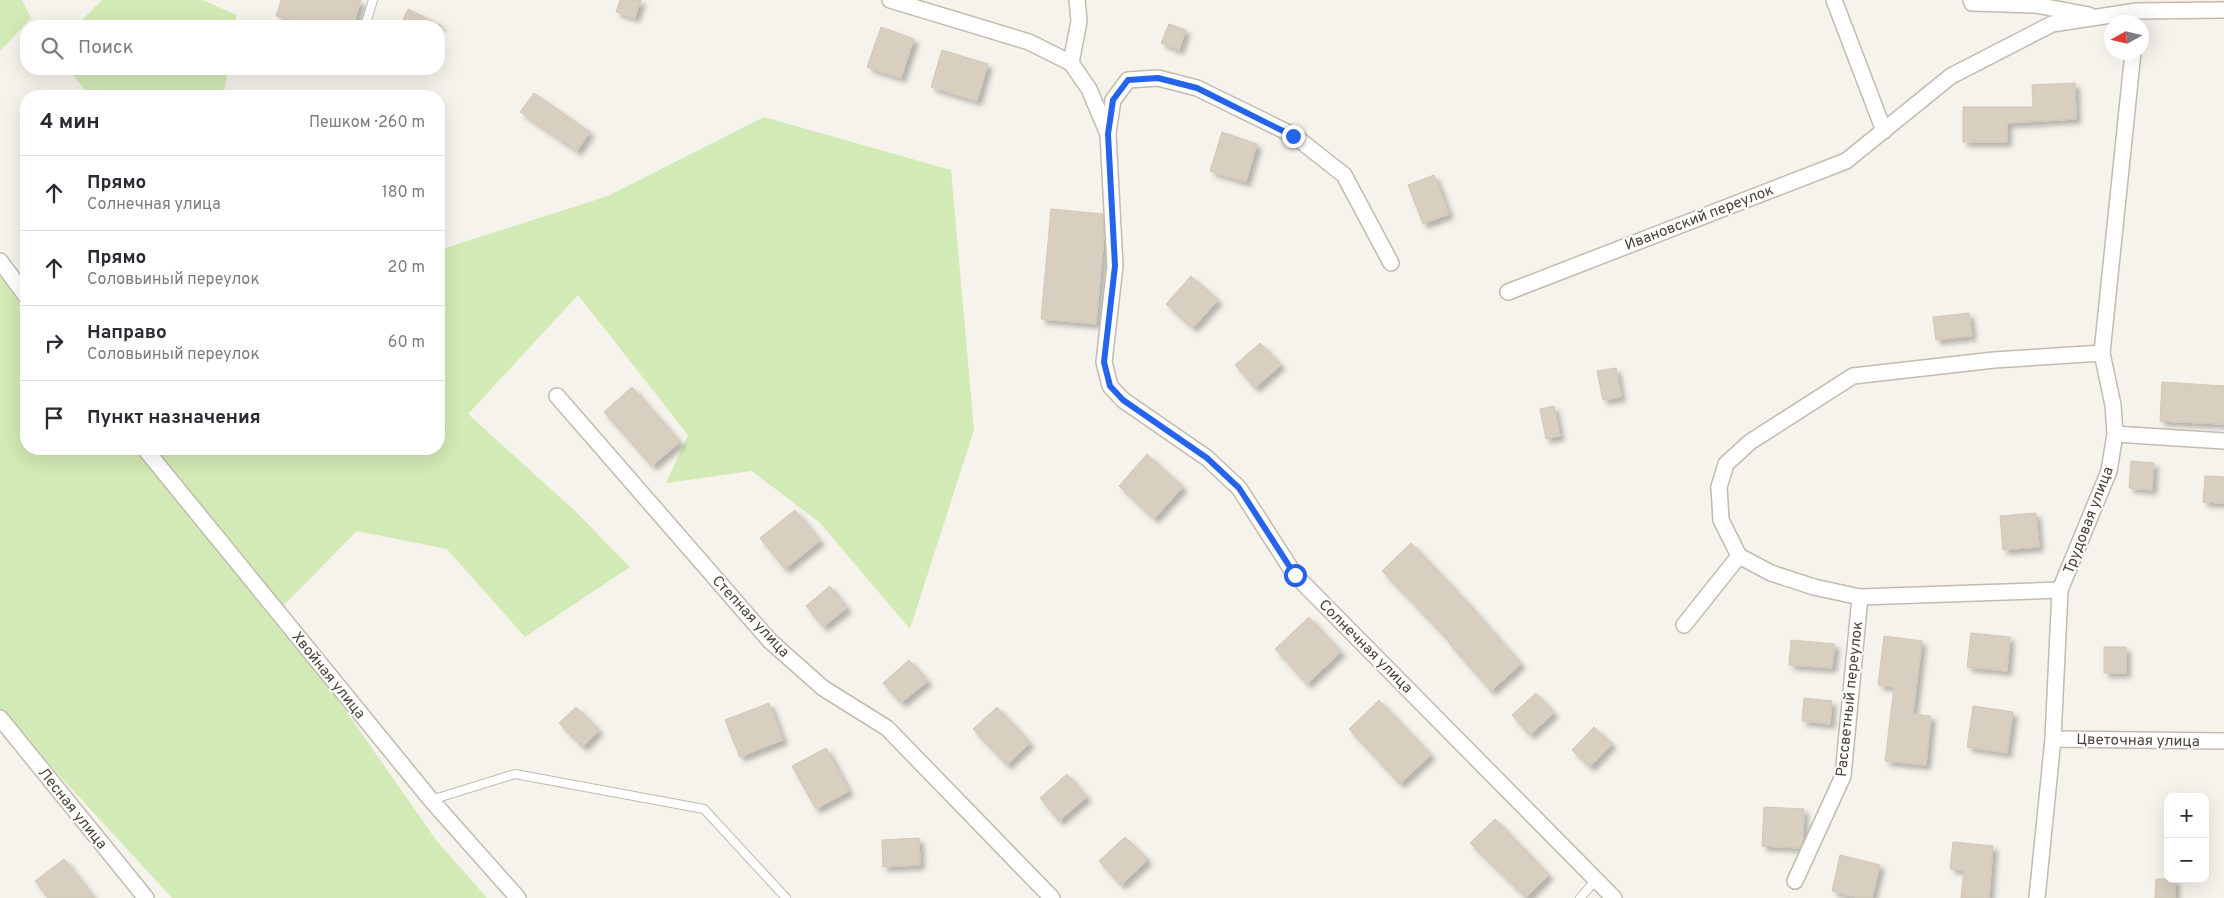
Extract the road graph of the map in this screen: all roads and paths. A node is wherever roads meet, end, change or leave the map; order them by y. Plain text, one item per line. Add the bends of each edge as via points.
1 (373, 0) edge
2 (890, 0) edge
3 (1077, 0) edge
4 (1834, 0) edge
5 (1971, 0) edge
6 (2220, 7) edge
7 (2149, 16) edge
8 (2101, 17) joint
9 (367, 20) edge
10 (2132, 60) edge
11 (1071, 63) junction
12 (1884, 131) junction
13 (1108, 134) junction
14 (0, 261) edge
15 (1391, 263) dead end
16 (20, 288) edge
17 (1508, 292) dead end
18 (2102, 353) junction
19 (557, 396) dead end
20 (2115, 434) junction
21 (2224, 441) edge
22 (151, 455) edge
23 (1739, 556) junction
24 (2060, 590) junction
25 (1860, 597) junction
26 (1684, 625) dead end
27 (0, 718) edge
28 (2053, 738) junction
29 (2224, 741) edge
30 (431, 800) junction
31 (1595, 881) junction
32 (1795, 881) dead end
33 (143, 897) edge
34 (518, 898) edge
35 (786, 898) edge
36 (1052, 898) edge
37 (1580, 898) edge
38 (1614, 898) edge
39 (2036, 898) edge

1 - 9 lane
2 - 11 street, Солнечная улица via 1029,42
3 - 11 street via 1079,21
4 - 12 street
5 - 8 street via 1972,3 2035,5
6 - 7 street, Ивановский переулок
8 - 12 street, Ивановский переулок via 2052,24 1951,76
10 - 18 street, Трудовая улица
11 - 13 street, Солнечная улица via 1089,89
12 - 17 street, Ивановский переулок via 1846,161
13 - 15 street via 1113,100 1128,80 1158,78 1197,88 1293,136 1344,175
13 - 31 street, Солнечная улица via 1115,266 1104,362 1110,386 1123,400 1207,458 1239,488 1295,575
14 - 16 street
18 - 20 street, Трудовая улица via 2113,405
18 - 23 street via 1994,360 1853,376 1750,442 1726,464 1720,487 1720,520
19 - 36 street, Степная улица via 770,641 823,688 887,728
20 - 21 street
20 - 24 street, Трудовая улица via 2109,471
22 - 30 street, Хвойная улица
23 - 25 street via 1771,573
23 - 26 street
24 - 25 street
24 - 28 street, Трудовая улица
25 - 32 street, Рассветный переулок via 1843,776
27 - 33 street, Лесная улица
28 - 29 street, Цветочная улица
28 - 39 street, Трудовая улица
30 - 34 street, Хвойная улица
30 - 35 lane via 515,774 704,809
31 - 37 lane
31 - 38 street, Солнечная улица

